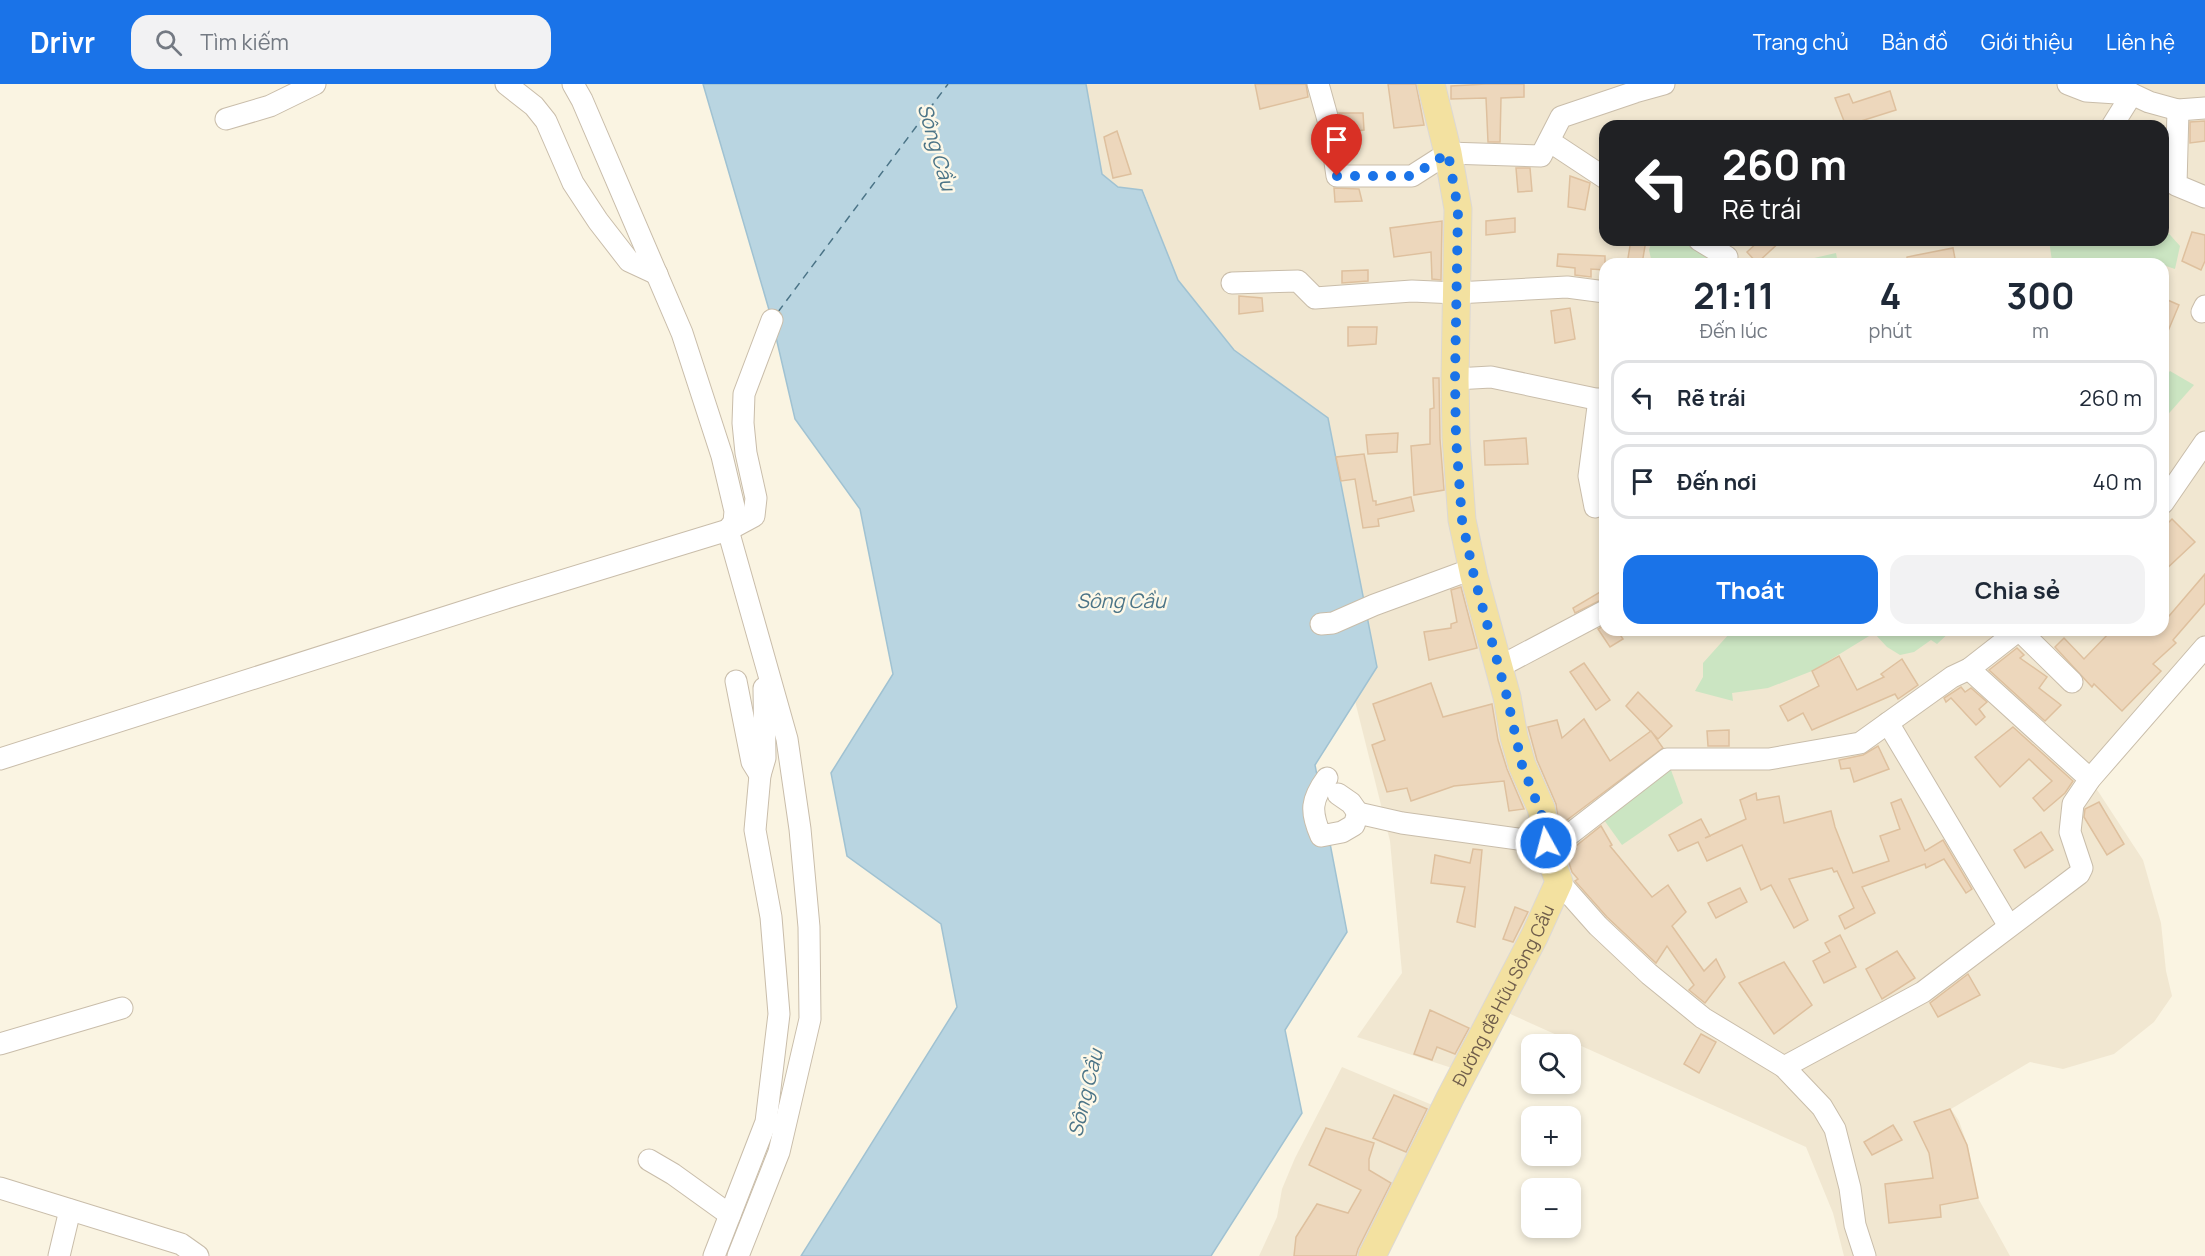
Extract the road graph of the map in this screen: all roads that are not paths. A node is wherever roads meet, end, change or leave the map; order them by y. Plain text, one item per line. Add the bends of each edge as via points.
1 (315, 84) edge
2 (506, 84) edge
3 (573, 84) edge
4 (1318, 84) edge
5 (1431, 84) edge
6 (1664, 84) edge
7 (2068, 84) edge
8 (2132, 93) junction
9 (2205, 108) edge
10 (2178, 110) junction
11 (226, 119) dead end
12 (2116, 120) edge
13 (1549, 141) junction
14 (1448, 153) junction
15 (1599, 174) edge
16 (2205, 197) edge
17 (1709, 246) edge
18 (1727, 257) dead end
19 (657, 274) junction
20 (1233, 283) dead end
21 (1599, 291) edge
22 (1456, 294) junction
23 (772, 320) dead end
24 (1455, 379) junction
25 (1599, 399) edge
26 (2205, 442) edge
27 (1598, 451) edge
28 (2169, 494) edge
29 (1595, 507) dead end
30 (728, 530) junction
31 (1472, 569) junction
32 (1599, 614) edge
33 (1321, 624) dead end
34 (2011, 636) edge
35 (2025, 636) edge
36 (2205, 647) edge
37 (764, 663) junction
38 (1499, 667) junction
39 (1969, 669) junction
40 (736, 681) dead end
41 (2072, 682) dead end
42 (1888, 723) junction
43 (0, 759) edge
44 (760, 775) junction
45 (2090, 779) junction
46 (1358, 813) junction
47 (1547, 847) junction
48 (1559, 882) junction
49 (2009, 926) junction
50 (122, 1008) dead end
51 (0, 1044) edge
52 (1784, 1067) junction
53 (770, 1095) junction
54 (790, 1104) junction
55 (649, 1160) dead end
56 (0, 1188) edge
57 (70, 1210) junction
58 (730, 1215) junction
59 (59, 1256) edge
60 (198, 1256) edge
61 (714, 1256) edge
62 (738, 1256) edge
63 (1372, 1256) edge
64 (1865, 1256) edge

1 - 11 street via 270,106
2 - 19 street via 534,106 546,122 573,183 629,261
3 - 19 street
4 - 14 street via 1330,127 1337,176 1412,176
5 - 14 main road, Đường đê Hữu Sông Cầu
6 - 13 street via 1561,117
7 - 8 street via 2086,90
8 - 10 street
8 - 12 street
9 - 10 street
10 - 16 street via 2176,185
13 - 14 street via 1541,156
13 - 15 street
14 - 22 main road, Đường đê Hữu Sông Cầu via 1458,209
17 - 18 street
19 - 30 street via 682,333 722,456 735,511
20 - 22 street via 1298,281 1315,298 1412,291
21 - 22 street via 1567,287
22 - 24 main road, Đường đê Hữu Sông Cầu
23 - 30 street via 744,394 742,423 756,498 754,516
24 - 25 street via 1491,377
24 - 31 main road, Đường đê Hữu Sông Cầu via 1462,520
26 - 28 street
27 - 29 street via 1589,476
30 - 37 street
30 - 43 street
31 - 33 street via 1333,623
31 - 38 main road, Đường đê Hữu Sông Cầu
32 - 38 street
34 - 39 street
35 - 41 street
36 - 45 street
37 - 44 street via 765,758
37 - 54 street via 787,739 809,927 810,1019
38 - 47 main road, Đường đê Hữu Sông Cầu via 1522,765 1544,821
39 - 42 street
39 - 45 street
40 - 44 street via 752,762
42 - 47 street via 1860,743 1769,759 1667,759
42 - 49 street
44 - 53 street via 755,830 771,917 779,1014
45 - 49 street via 2073,804 2070,819 2070,832 2082,868 2079,874
46 - 46 street via 1354,825 1321,836 1314,820 1316,793 1333,786
46 - 47 street
47 - 48 main road, Đường đê Hữu Sông Cầu
48 - 52 street via 1649,974 1703,1018
48 - 63 main road, Đường đê Hữu Sông Cầu
49 - 52 street via 1923,992
50 - 51 street
52 - 64 street via 1822,1107 1835,1129
53 - 54 street
53 - 58 street via 766,1122
54 - 62 street via 779,1152
55 - 58 street
56 - 57 street
57 - 59 street
57 - 60 street via 181,1244
58 - 61 street

